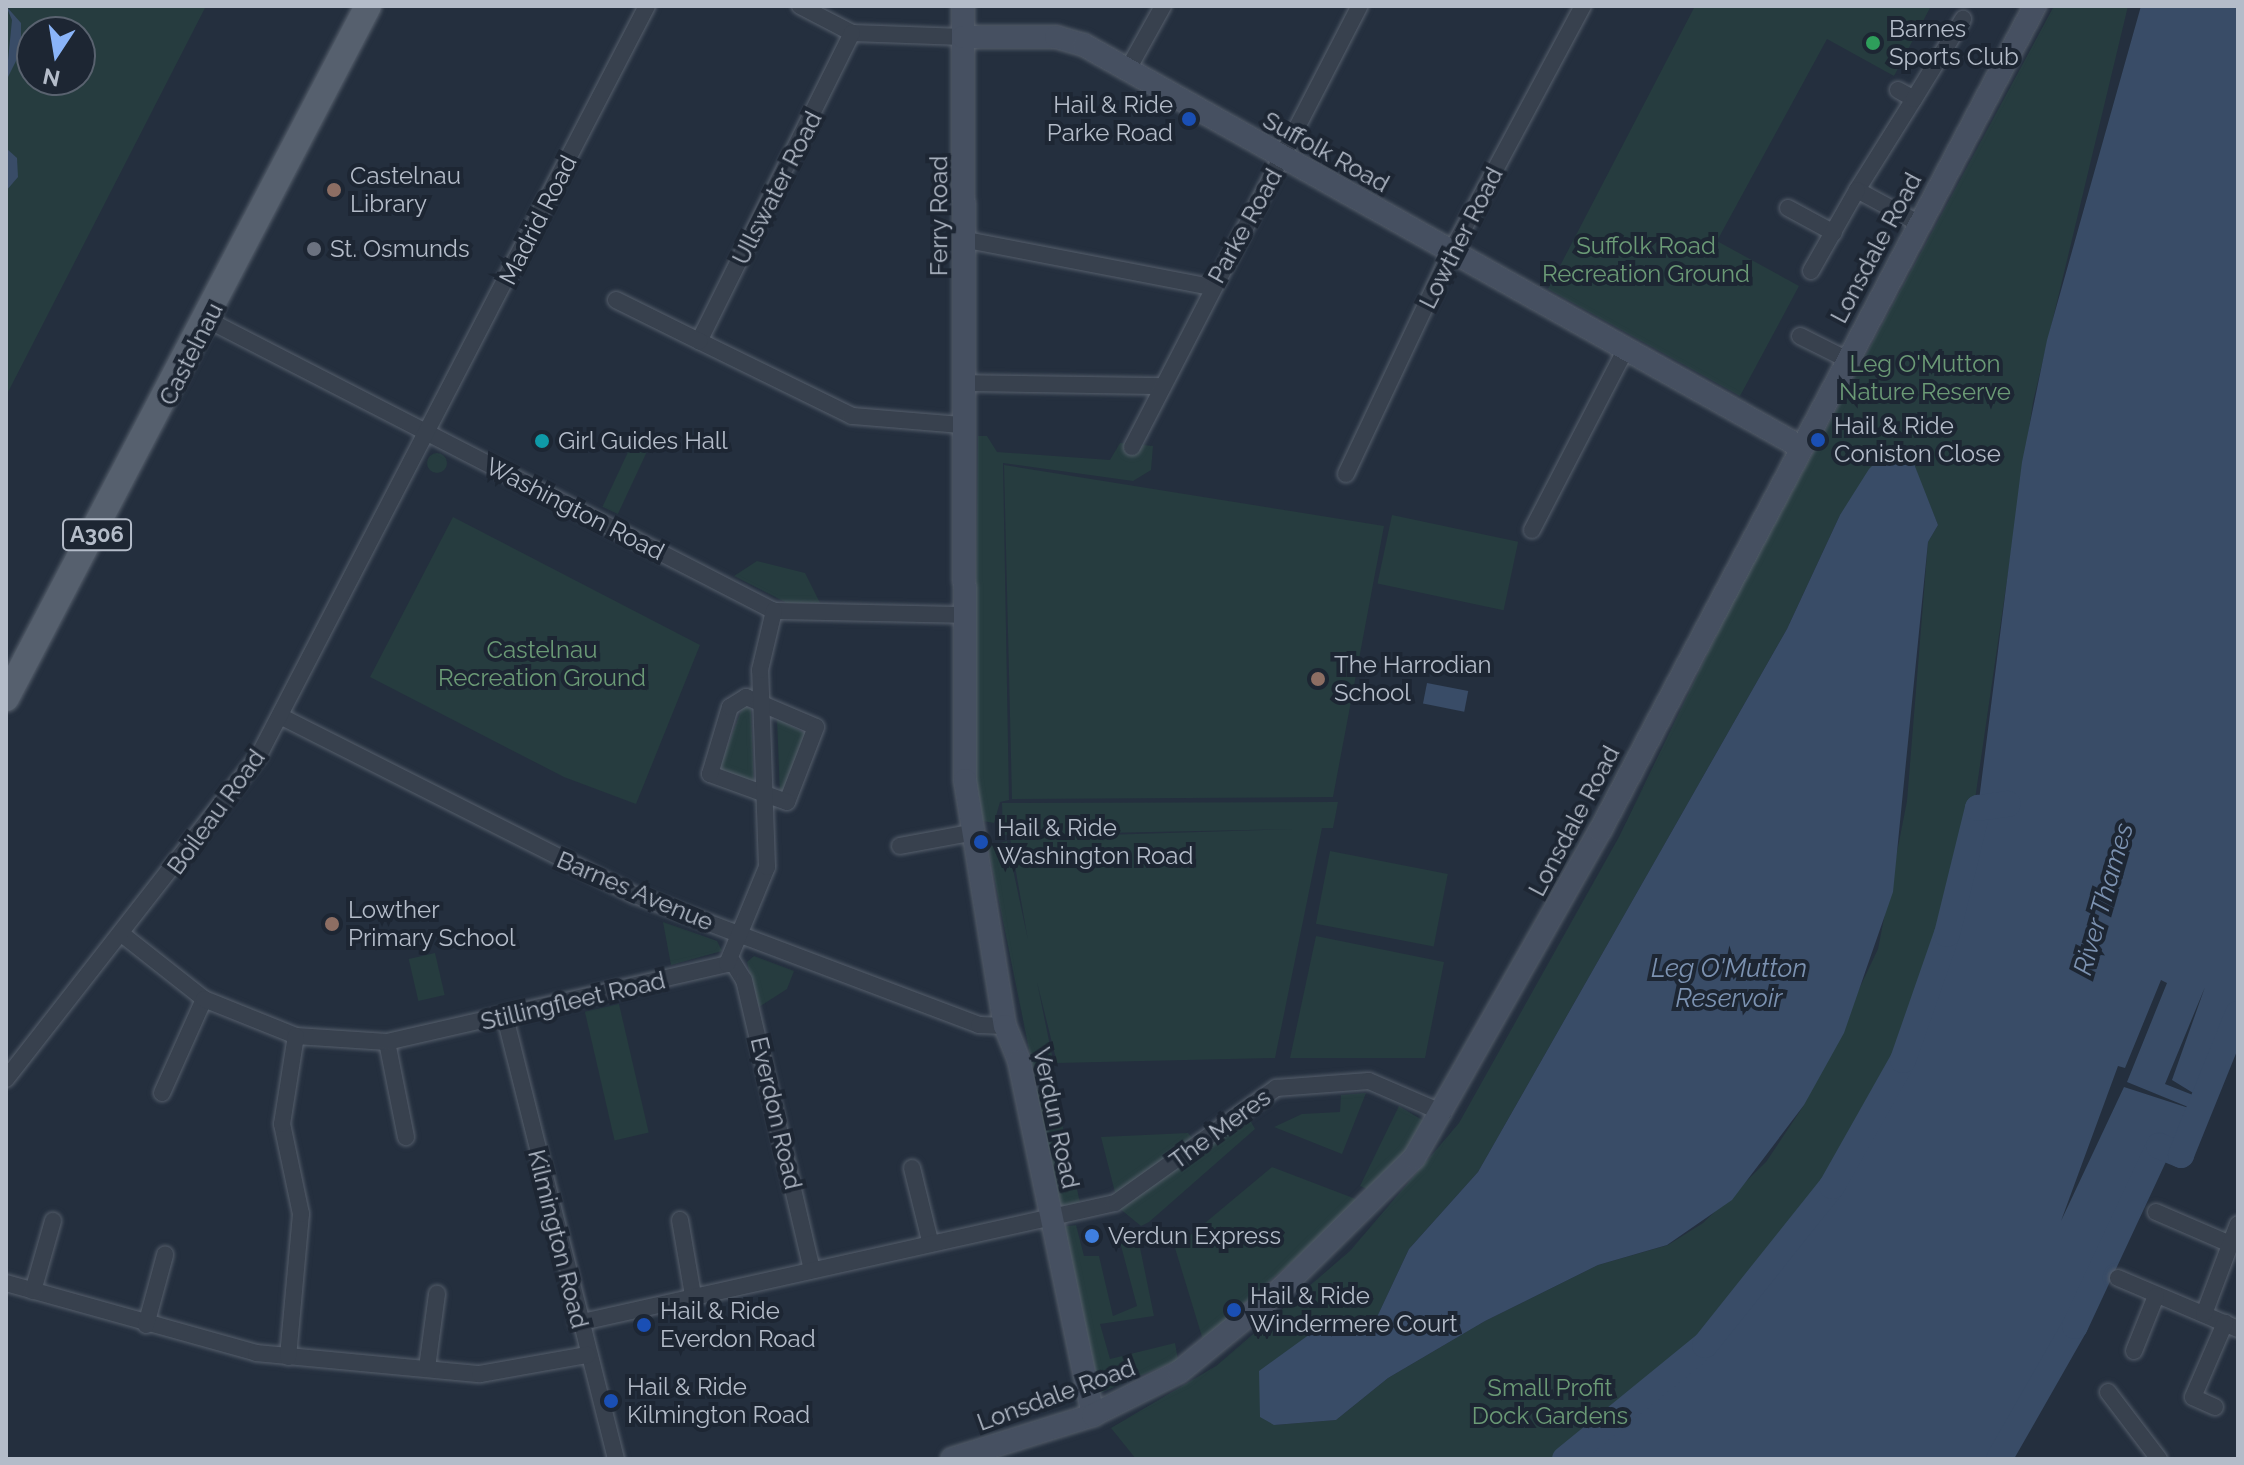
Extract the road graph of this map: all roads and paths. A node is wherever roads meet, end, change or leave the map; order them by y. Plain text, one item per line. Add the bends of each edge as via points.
1 (368, 6) edge
2 (647, 6) edge
3 (800, 6) edge
4 (963, 6) edge
5 (1163, 6) edge
6 (1360, 6) edge
7 (1583, 6) edge
8 (2035, 6) edge
9 (1963, 19) dead end
10 (852, 33) junction
11 (963, 37) junction
12 (1127, 71) junction
13 (1898, 90) dead end
14 (1914, 99) junction
15 (1282, 158) junction
16 (1857, 190) junction
17 (1788, 208) dead end
18 (1918, 223) junction
19 (1834, 233) junction
20 (967, 240) junction
21 (1451, 252) junction
22 (1811, 271) dead end
23 (1212, 287) junction
24 (616, 300) dead end
25 (208, 320) junction
26 (1800, 336) dead end
27 (699, 341) junction
28 (1626, 349) junction
29 (1846, 359) junction
30 (963, 383) junction
31 (1160, 386) junction
32 (962, 425) junction
33 (427, 433) junction
34 (1799, 446) junction
35 (1132, 447) dead end
36 (1346, 474) dead end
37 (1532, 530) dead end
38 (774, 611) junction
39 (963, 615) junction
40 (6, 698) edge
41 (761, 703) junction
42 (280, 716) junction
43 (767, 798) junction
44 (975, 832) junction
45 (900, 846) dead end
46 (123, 935) junction
47 (742, 937) junction
48 (732, 961) junction
49 (204, 999) junction
50 (505, 1017) junction
51 (1005, 1026) junction
52 (296, 1036) junction
53 (387, 1042) junction
54 (6, 1079) edge
55 (162, 1093) dead end
56 (1443, 1113) junction
57 (406, 1137) dead end
58 (912, 1168) dead end
59 (2156, 1212) dead end
60 (1050, 1215) junction
61 (680, 1220) dead end
62 (53, 1221) dead end
63 (2238, 1224) edge
64 (930, 1241) junction
65 (2230, 1244) junction
66 (165, 1255) dead end
67 (812, 1270) junction
68 (2118, 1278) dead end
69 (6, 1283) edge
70 (33, 1291) junction
71 (437, 1294) dead end
72 (693, 1295) junction
73 (2156, 1296) junction
74 (2204, 1314) junction
75 (578, 1323) junction
76 (146, 1325) junction
77 (2231, 1326) edge
78 (2134, 1351) dead end
79 (587, 1355) junction
80 (288, 1357) junction
81 (427, 1368) junction
82 (2108, 1392) dead end
83 (2215, 1407) dead end
84 (1093, 1415) junction
85 (616, 1459) edge
86 (952, 1459) edge
87 (2159, 1459) edge

1 - 25 main road, Castelnau / A306
2 - 33 street, Madrid Road
3 - 10 street, Suffolk Road
4 - 11 street, Ferry Road
5 - 12 street
6 - 15 street, Parke Road
7 - 21 street, Lowther Road
8 - 18 street, Lonsdale Road
9 - 14 street
10 - 11 street, Suffolk Road
10 - 27 street, Ullswater Road
11 - 12 street, Suffolk Road via 1066,38
11 - 20 street, Ferry Road
12 - 15 street, Suffolk Road
13 - 14 street
14 - 16 street
15 - 21 street, Suffolk Road
15 - 23 street, Parke Road
16 - 18 street
16 - 19 street
17 - 19 street
18 - 29 street, Lonsdale Road
19 - 22 street
20 - 23 street
20 - 30 street, Ferry Road
21 - 28 street, Suffolk Road
21 - 36 street, Lowther Road
23 - 31 street, Parke Road
24 - 27 street
25 - 33 street, Washington Road
25 - 40 main road, Castelnau / A306
26 - 29 street
27 - 32 street via 852,416
28 - 34 street, Suffolk Road
28 - 37 street
29 - 34 street, Lonsdale Road
30 - 31 street
30 - 32 street, Ferry Road
31 - 35 street, Parke Road
32 - 39 street, Verdun Road
33 - 38 street, Washington Road
33 - 42 street, Boileau Road
34 - 56 street, Lonsdale Road
38 - 39 street, Washington Road
38 - 41 street
39 - 44 street, Verdun Road via 964,765
41 - 43 street
41 - 43 street via 816,727 793,796 787,802
41 - 43 street via 736,699 709,762 716,779
42 - 46 street, Boileau Road via 251,769
42 - 47 street, Barnes Avenue via 609,884
43 - 47 street via 766,878
44 - 45 street
44 - 51 street, Verdun Road
46 - 49 street, Stillingfleet Road
46 - 54 street, Boileau Road
47 - 48 street
47 - 51 street, Barnes Avenue via 979,1025
48 - 50 street, Stillingfleet Road
48 - 67 street, Everdon Road via 744,980
49 - 52 street, Stillingfleet Road
49 - 55 street
50 - 53 street, Stillingfleet Road
50 - 75 street, Kilmington Road
51 - 60 street, Verdun Road
52 - 53 street, Stillingfleet Road
52 - 80 street via 282,1124 301,1214
53 - 57 street
56 - 60 street, The Meres via 1369,1081 1276,1088 1115,1203
56 - 84 street, Lonsdale Road via 1397,1180 1282,1288 1179,1372
58 - 64 street
59 - 65 street
60 - 64 street, The Meres
60 - 84 street, Verdun Road
61 - 72 street
62 - 70 street
63 - 65 street
64 - 67 street, The Meres
65 - 74 street
66 - 76 street
67 - 72 street, The Meres
68 - 73 street
69 - 70 street
70 - 76 street
71 - 81 street
72 - 75 street, The Meres
73 - 74 street
73 - 78 street
74 - 77 street
75 - 79 street, Kilmington Road
76 - 80 street
77 - 83 street via 2193,1397
79 - 81 street via 492,1373
79 - 85 street, Kilmington Road
80 - 81 street
82 - 87 street
84 - 86 street, Lonsdale Road

